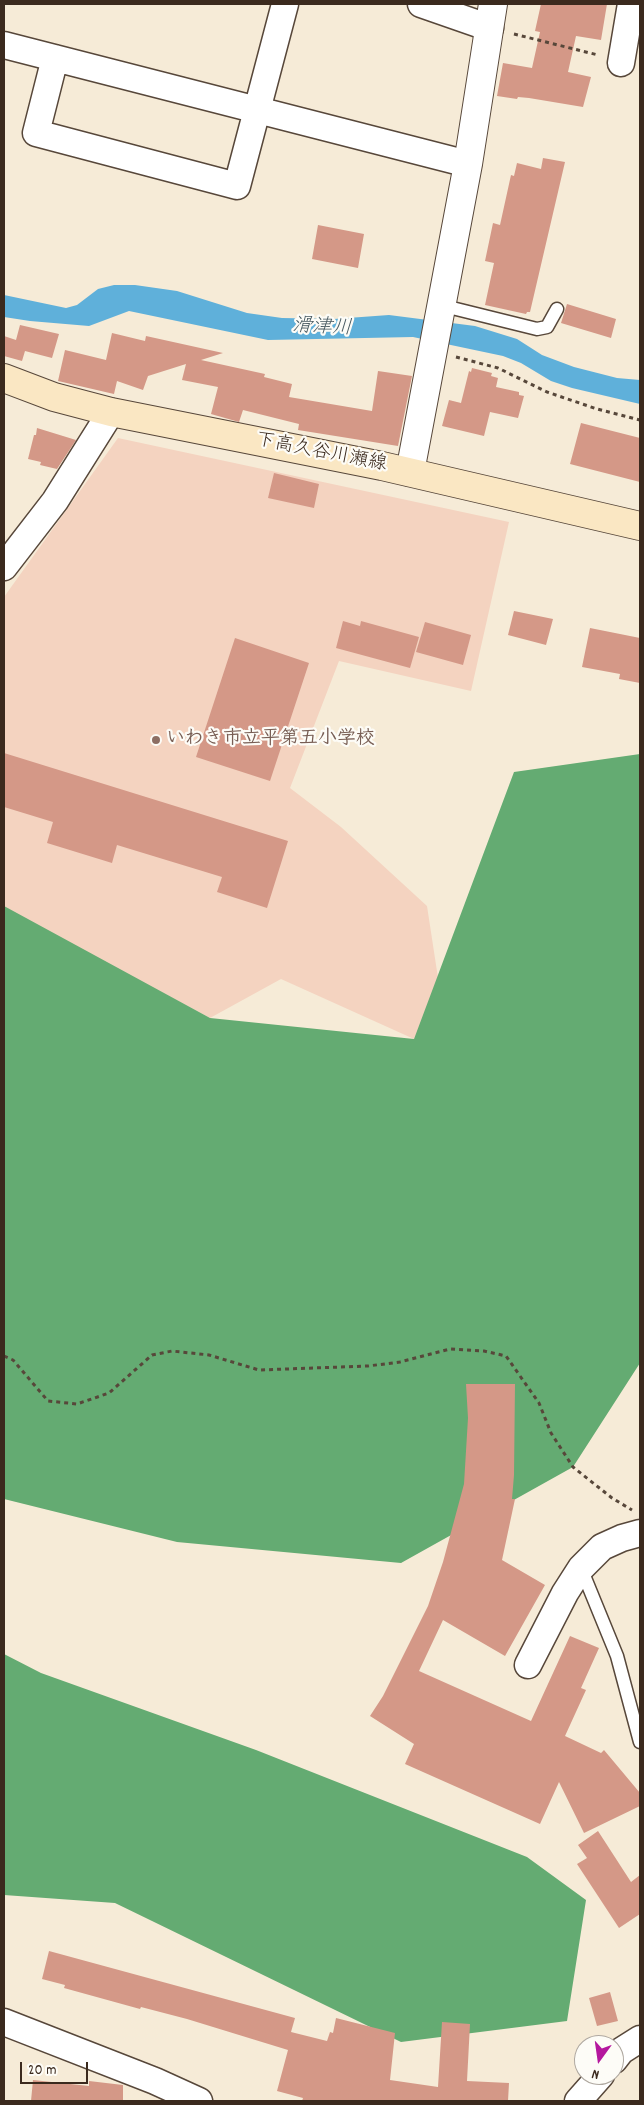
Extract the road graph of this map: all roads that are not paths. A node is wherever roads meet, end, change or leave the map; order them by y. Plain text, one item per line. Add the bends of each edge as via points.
1 (285, 4) edge
2 (421, 4) edge
3 (631, 4) edge
4 (491, 16) edge
5 (4, 45) edge
6 (55, 58) junction
7 (621, 64) road end
8 (257, 110) junction
9 (468, 164) junction
10 (440, 307) junction
11 (558, 309) dead end
12 (4, 378) edge
13 (111, 412) junction
14 (410, 472) junction
15 (640, 526) edge
16 (4, 567) edge
17 (638, 1522) edge
18 (582, 1568) junction
19 (528, 1665) dead end
20 (640, 1742) edge
21 (4, 2022) edge
22 (640, 2039) edge
23 (624, 2050) edge
24 (592, 2085) edge
25 (199, 2101) edge
26 (578, 2101) edge

1 - 8 street
2 - 4 street
3 - 7 street
4 - 9 street
5 - 6 street
6 - 8 street
6 - 8 street via 36,133 237,186
8 - 9 street
9 - 10 street
10 - 11 lane via 538,329 547,326
10 - 14 street
12 - 13 main road, 下高久谷川瀬線 via 54,397
13 - 14 main road, 下高久谷川瀬線
13 - 16 street via 55,501
14 - 15 main road, 下高久谷川瀬線
17 - 18 street via 622,1538 602,1547
18 - 19 street via 565,1593
18 - 20 lane via 617,1656
21 - 25 street
22 - 23 street
24 - 26 street

